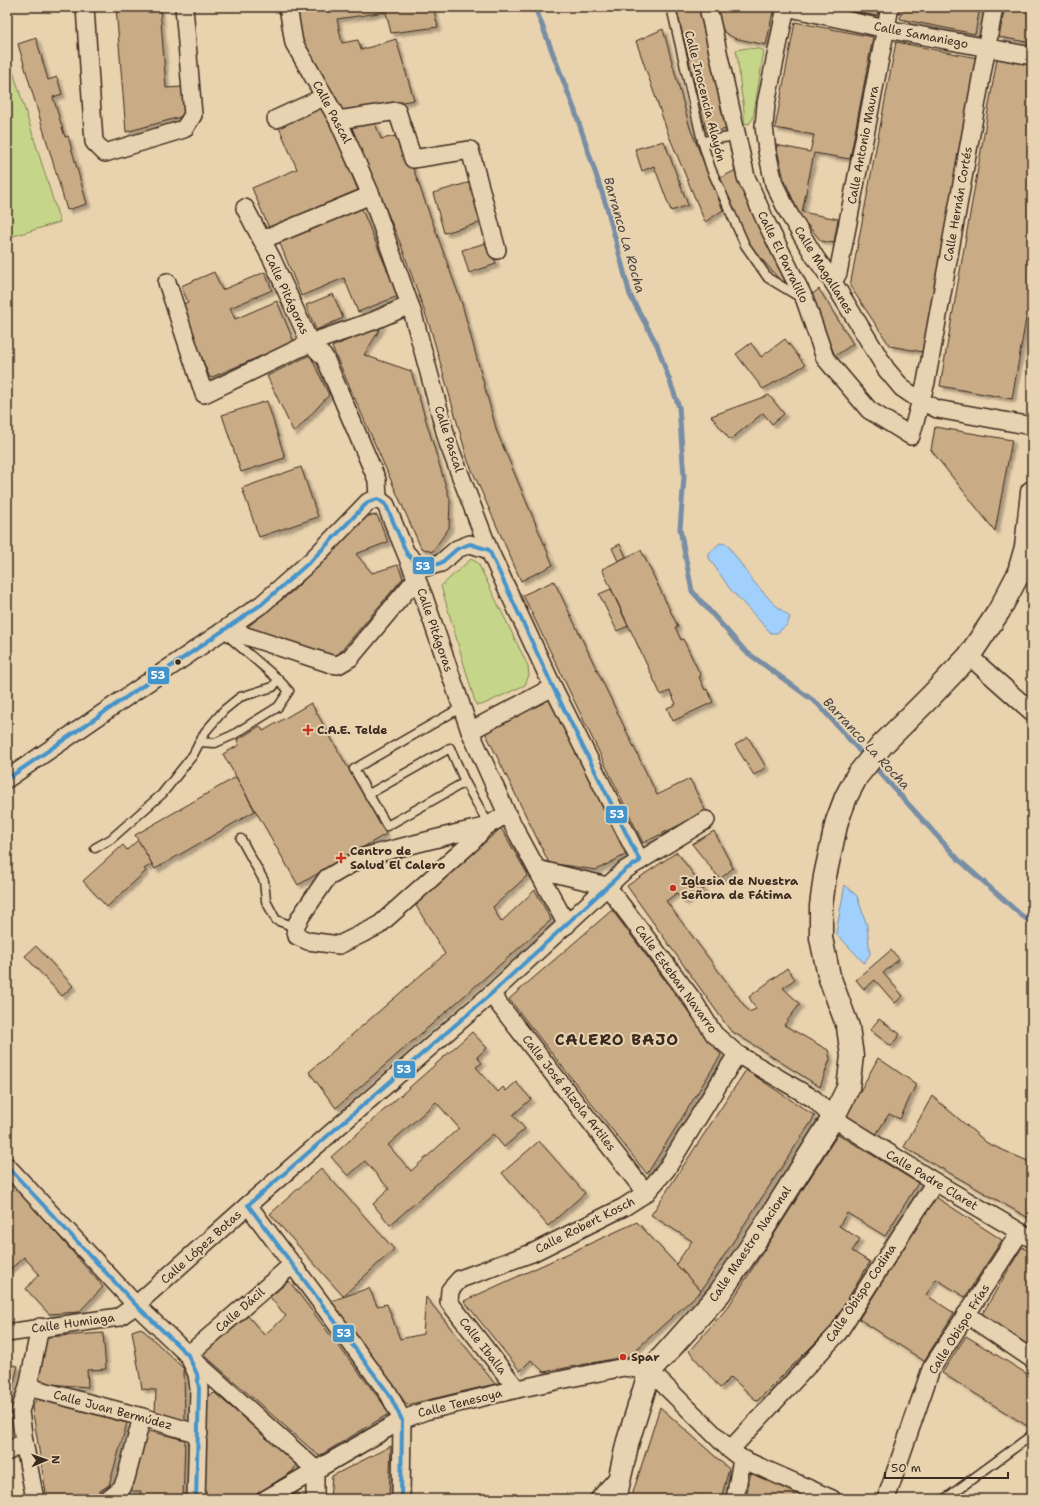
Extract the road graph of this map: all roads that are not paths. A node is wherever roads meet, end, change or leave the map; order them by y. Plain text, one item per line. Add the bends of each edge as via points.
1 (85, 7) edge
2 (184, 7) edge
3 (288, 7) edge
4 (671, 7) edge
5 (708, 7) edge
6 (786, 7) edge
7 (890, 7) edge
8 (994, 7) edge
9 (886, 29) junction
10 (986, 48) junction
11 (1032, 56) edge
12 (324, 97) junction
13 (276, 119) dead end
14 (338, 120) junction
15 (737, 136) junction
16 (702, 141) junction
17 (371, 195) junction
18 (245, 208) dead end
19 (262, 240) junction
20 (497, 250) dead end
21 (166, 282) dead end
22 (833, 282) junction
23 (805, 300) junction
24 (410, 305) junction
25 (310, 343) junction
26 (921, 401) junction
27 (1032, 426) edge
28 (1032, 492) edge
29 (378, 499) junction
30 (489, 550) junction
31 (407, 554) junction
32 (441, 563) junction
33 (1025, 576) edge
34 (417, 578) junction
35 (424, 597) junction
36 (229, 627) junction
37 (969, 656) junction
38 (278, 679) junction
39 (553, 687) junction
40 (462, 707) junction
41 (1032, 712) edge
42 (470, 731) junction
43 (199, 742) junction
44 (7, 779) edge
45 (465, 782) junction
46 (369, 794) junction
47 (507, 814) junction
48 (706, 820) dead end
49 (487, 826) junction
50 (241, 839) dead end
51 (95, 848) dead end
52 (640, 861) junction
53 (537, 869) junction
54 (607, 886) junction
55 (567, 925) junction
56 (295, 927) junction
57 (491, 994) junction
58 (737, 1054) junction
59 (833, 1118) junction
60 (7, 1166) edge
61 (935, 1182) junction
62 (646, 1193) junction
63 (248, 1205) junction
64 (1026, 1236) edge
65 (293, 1264) junction
66 (449, 1302) joint
67 (136, 1305) junction
68 (966, 1314) junction
69 (40, 1328) junction
70 (7, 1333) edge
71 (188, 1356) junction
72 (1032, 1359) edge
73 (650, 1371) junction
74 (222, 1385) junction
75 (28, 1387) junction
76 (199, 1389) junction
77 (517, 1389) junction
78 (142, 1417) junction
79 (402, 1420) junction
80 (199, 1434) junction
81 (1032, 1435) edge
82 (24, 1442) junction
83 (7, 1452) edge
84 (736, 1455) junction
85 (315, 1470) junction
86 (621, 1474) junction
87 (35, 1499) edge
88 (108, 1499) edge
89 (196, 1499) edge
90 (266, 1499) edge
91 (315, 1499) edge
92 (401, 1499) edge
93 (599, 1499) edge
94 (615, 1499) edge
95 (735, 1499) edge
96 (832, 1499) edge
97 (886, 1499) edge
98 (945, 1499) edge

1 - 2 street via 94,142 105,153 184,129 193,115
3 - 12 street, Calle Pascal via 294,43
4 - 16 lane, Calle Inocencia Alayón
5 - 15 street, Calle El Parralillo
6 - 9 street, Calle Samaniego
6 - 22 street, Calle Magallanes via 766,104 766,151 774,184 789,214
7 - 9 street, Calle Antonio Maura
8 - 10 street, Calle Hernán Cortés
9 - 10 street, Calle Samaniego
9 - 22 street, Calle Antonio Maura via 838,273
10 - 11 street, Calle Samaniego
10 - 26 street, Calle Hernán Cortés
12 - 13 street
12 - 14 street, Calle Pascal
14 - 17 street, Calle Pascal
14 - 20 street via 397,111 414,159 470,150
15 - 16 lane
15 - 23 street, Calle El Parralillo via 746,177
16 - 23 lane, Calle Inocencia Alayón via 711,168 746,245 768,278
17 - 19 street
17 - 24 street, Calle Pascal
18 - 19 street, Calle Pitágoras
19 - 25 street, Calle Pitágoras
21 - 25 street via 204,394
22 - 26 street, Calle Magallanes via 886,370 902,388
23 - 26 street, Calle El Parralillo via 825,358 869,410 911,436
24 - 25 street
24 - 30 street, Calle Pascal via 448,443
25 - 29 street, Calle Pitágoras via 325,358 377,480
26 - 27 street, Calle Magallanes via 937,409
28 - 33 street, Calle Maestro Nacional
29 - 31 street, Calle Pitágoras via 386,505
29 - 36 street via 368,502 301,570 262,604
30 - 32 street via 470,544 457,549
30 - 39 street, Calle Pascal
31 - 32 street via 415,562 426,567
31 - 34 street, Calle Pitágoras
32 - 35 street via 429,578
33 - 37 street, Calle Maestro Nacional
34 - 35 street, Calle Pitágoras
34 - 36 street via 350,658 338,665 244,635
35 - 40 street, Calle Pitágoras
36 - 38 lane via 229,637
36 - 44 street
37 - 41 street
37 - 59 street, Calle Maestro Nacional via 882,745 857,776 837,821 825,876 821,906 821,938 829,976 848,1027 852,1056 848,1088
38 - 43 lane via 273,687 240,697 224,710
38 - 43 lane via 289,691 278,707 227,738 215,743
39 - 42 street
39 - 52 street, Calle Pascal
40 - 42 street, Calle Pitágoras
40 - 46 lane via 354,769
42 - 47 street, Calle Pitágoras
43 - 51 lane via 193,755 162,794 112,839
45 - 46 lane via 387,826
45 - 46 lane via 450,748
45 - 49 lane
47 - 49 street
47 - 53 street, Calle Pitágoras
48 - 52 street, Calle López Botas
49 - 56 street via 363,857 327,878
49 - 56 street via 378,926 339,945 308,941 297,936
50 - 56 lane via 264,881 266,901 276,920
52 - 54 street, Calle López Botas
53 - 54 street
53 - 55 street, Calle Pitágoras
54 - 55 street, Calle López Botas
54 - 58 street, Calle Esteban Navarro via 693,1000 714,1034
55 - 57 street, Calle López Botas
57 - 62 street, Calle José Alzola Artiles
57 - 63 street, Calle López Botas
58 - 59 street, Calle Esteban Navarro via 814,1099
58 - 62 street, Calle Robert Kosch via 666,1170
59 - 61 street, Calle Padre Claret
59 - 73 street, Calle Maestro Nacional via 719,1294
60 - 67 street
61 - 64 street, Calle Padre Claret
61 - 84 street, Calle Obispo Codina via 838,1332
62 - 66 street, Calle Robert Kosch via 624,1207 532,1253 460,1279 450,1290
63 - 65 street
63 - 67 street, Calle López Botas
64 - 68 street, Calle Obispo Frías
65 - 71 street, Calle Dácil
65 - 79 street via 389,1394
66 - 77 street, Calle Iballa
67 - 69 street, Calle Humiaga via 119,1317
67 - 71 street
68 - 72 street
68 - 97 street, Calle Obispo Frías via 931,1370
69 - 70 street, Calle Humiaga
69 - 75 street
71 - 74 street
71 - 76 street via 197,1374
73 - 77 street, Calle Tenesoya via 624,1367
73 - 84 street
73 - 86 street, Calle Maestro Nacional via 628,1441
74 - 76 street
74 - 85 street
75 - 78 street, Calle Juan Bermúdez
75 - 82 street via 20,1410
76 - 80 street
77 - 79 street, Calle Tenesoya via 425,1411
78 - 80 street, Calle Juan Bermúdez
78 - 88 street via 122,1488
79 - 85 street, Calle Tenesoya
79 - 92 street
80 - 89 street
81 - 98 lane
82 - 83 street
82 - 87 street
84 - 95 street
84 - 96 street
85 - 90 street, Calle Tenesoya
85 - 91 street
86 - 93 street
86 - 94 street, Calle Maestro Nacional

